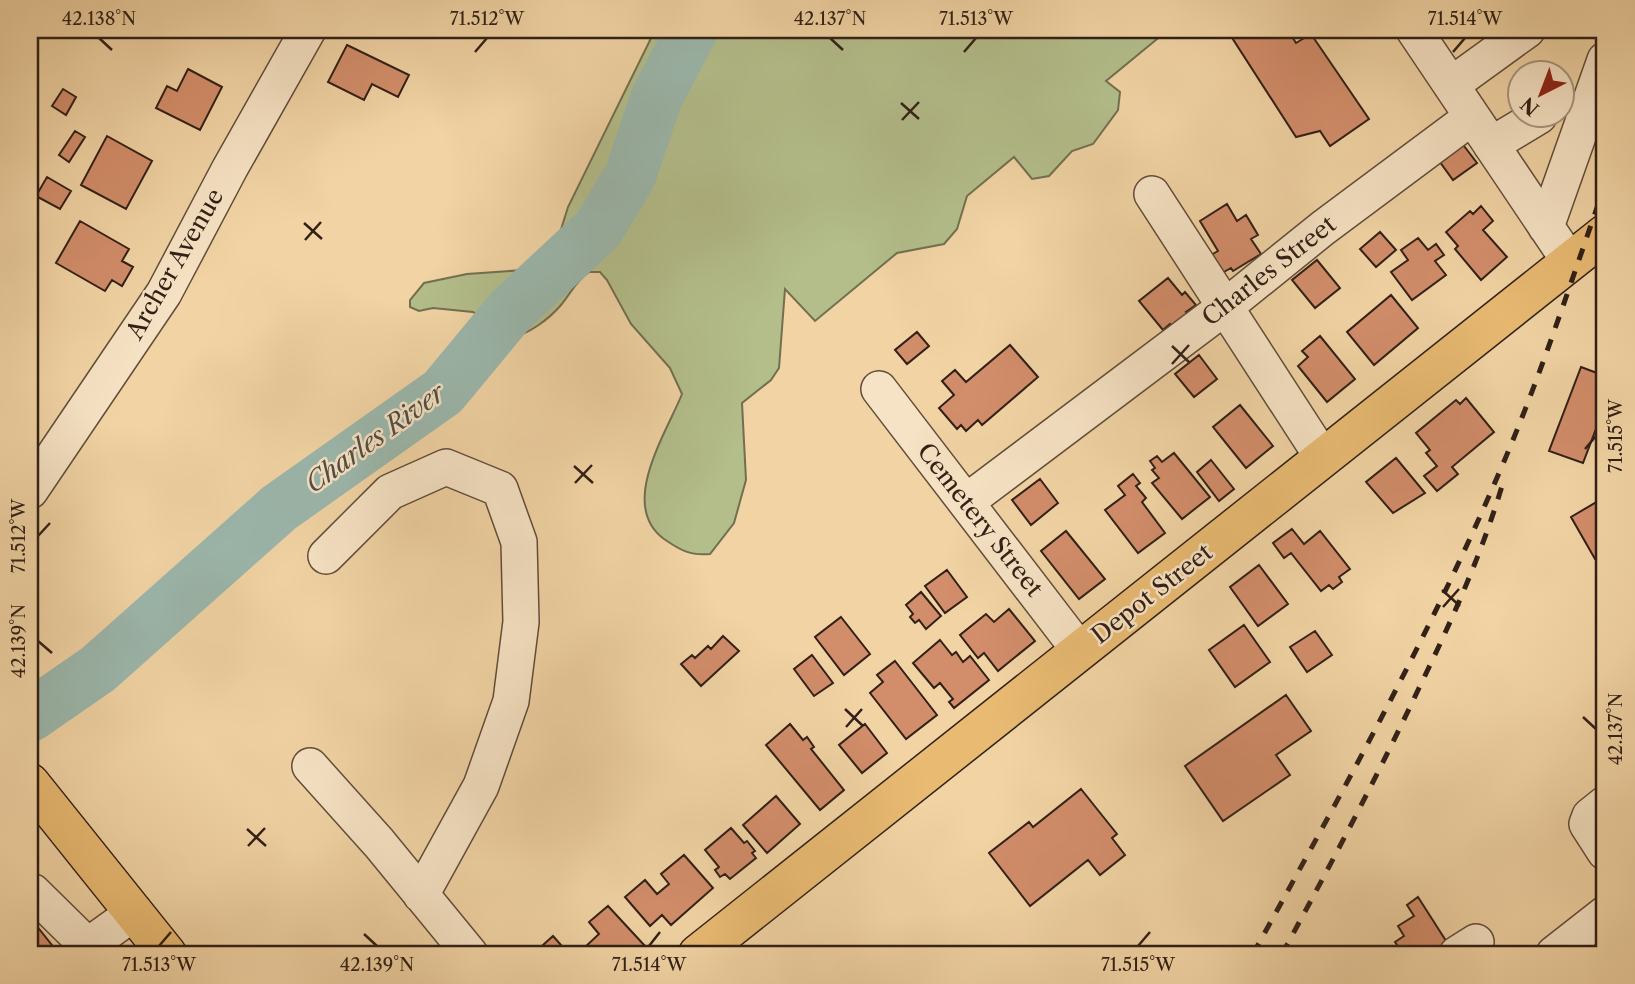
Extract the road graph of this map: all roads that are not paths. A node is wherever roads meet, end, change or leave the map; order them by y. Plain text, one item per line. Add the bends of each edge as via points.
1 (308, 30) edge
2 (1414, 30) edge
3 (1527, 30) edge
4 (1605, 60) edge
5 (1451, 85) junction
6 (1577, 101) edge
7 (1506, 125) edge
8 (1482, 131) junction
9 (1152, 194) dead end
10 (1546, 227) junction
11 (1605, 234) edge
12 (1570, 262) junction
13 (1225, 307) junction
14 (879, 389) dead end
15 (1323, 458) junction
16 (30, 491) edge
17 (966, 502) junction
18 (326, 556) dead end
19 (1080, 651) junction
20 (310, 766) dead end
21 (30, 783) edge
22 (1605, 804) edge
23 (1605, 852) edge
24 (30, 894) edge
25 (421, 895) junction
26 (135, 912) junction
27 (1605, 914) edge
28 (93, 950) edge
29 (713, 950) edge
30 (167, 954) edge
31 (470, 954) edge
32 (1554, 954) edge

1 - 16 street, Archer Avenue via 164,293
2 - 5 street
3 - 5 street
4 - 6 street
5 - 8 street
6 - 10 street
7 - 8 street, Charles Street
8 - 10 street
8 - 13 street, Charles Street via 1322,228
9 - 13 street
10 - 12 street
11 - 12 main road, Depot Street
12 - 15 main road, Depot Street
13 - 15 street
13 - 17 street, Charles Street
14 - 17 street, Cemetery Street
15 - 19 main road, Depot Street
17 - 19 street, Cemetery Street
18 - 25 street via 390,492 446,467 500,489 519,542 521,622 511,701 481,786
19 - 29 main road, Depot Street
20 - 25 street
21 - 26 main road
22 - 23 street via 1587,824
24 - 28 street
25 - 31 street
26 - 28 street
26 - 30 main road
27 - 32 street

